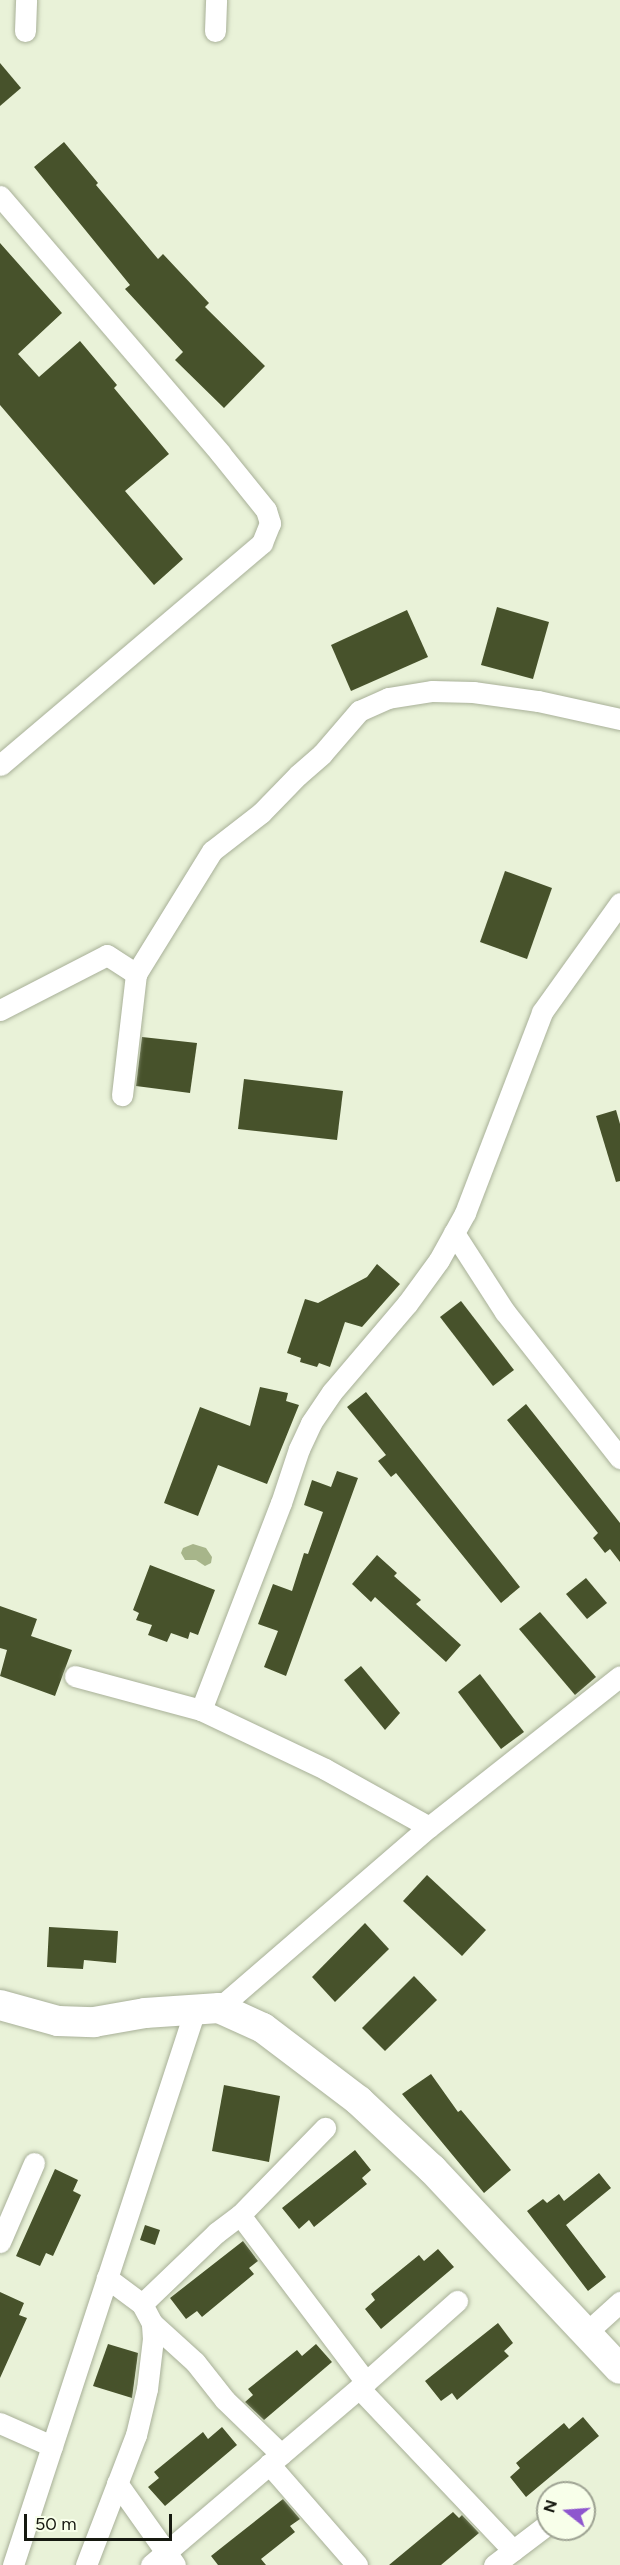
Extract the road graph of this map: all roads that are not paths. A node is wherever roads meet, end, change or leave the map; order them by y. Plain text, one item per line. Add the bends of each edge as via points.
1 (26, 0) edge
2 (216, 0) edge
3 (25, 31) dead end
4 (215, 31) dead end
5 (0, 196) edge
6 (620, 719) edge
7 (0, 765) edge
8 (620, 903) edge
9 (136, 974) junction
10 (0, 1010) edge
11 (122, 1095) dead end
12 (454, 1233) junction
13 (620, 1458) edge
14 (75, 1676) dead end
15 (620, 1676) edge
16 (201, 1710) junction
17 (429, 1827) junction
18 (0, 2005) edge
19 (207, 2009) junction
20 (325, 2127) dead end
21 (34, 2163) dead end
22 (240, 2215) junction
23 (0, 2242) edge
24 (107, 2278) junction
25 (456, 2301) dead end
26 (620, 2302) edge
27 (142, 2304) junction
28 (152, 2323) junction
29 (587, 2332) junction
30 (620, 2369) edge
31 (362, 2385) junction
32 (0, 2423) edge
33 (52, 2446) junction
34 (275, 2459) junction
35 (117, 2483) junction
36 (536, 2533) edge
37 (513, 2550) junction
38 (164, 2561) edge
39 (13, 2565) edge
40 (86, 2565) edge
41 (357, 2565) edge
42 (494, 2565) edge

1 - 3 street
2 - 4 street
5 - 7 street via 220,453 266,510 270,523 262,543
6 - 9 street via 473,692 432,691 388,698 359,711 322,754 261,813 212,851
8 - 12 street via 542,1012 482,1174
9 - 10 street via 107,955
9 - 11 street
12 - 13 street via 505,1312
12 - 16 street via 407,1304 332,1392 311,1423
14 - 16 street
15 - 17 street
16 - 17 street via 325,1768
17 - 19 street
18 - 19 main road via 58,2021 94,2022 145,2013
19 - 24 street
19 - 29 main road via 263,2028 358,2101 432,2169
20 - 22 street
21 - 23 street
22 - 27 street
22 - 31 street
24 - 27 street
24 - 33 street
25 - 31 street
26 - 29 street
27 - 28 street
28 - 34 street via 195,2362
28 - 35 street via 147,2390 136,2435
29 - 30 main road
31 - 34 street
31 - 37 street
32 - 33 street
33 - 39 street
34 - 38 street
34 - 41 street
35 - 38 street
35 - 40 street
36 - 37 street
37 - 42 street

